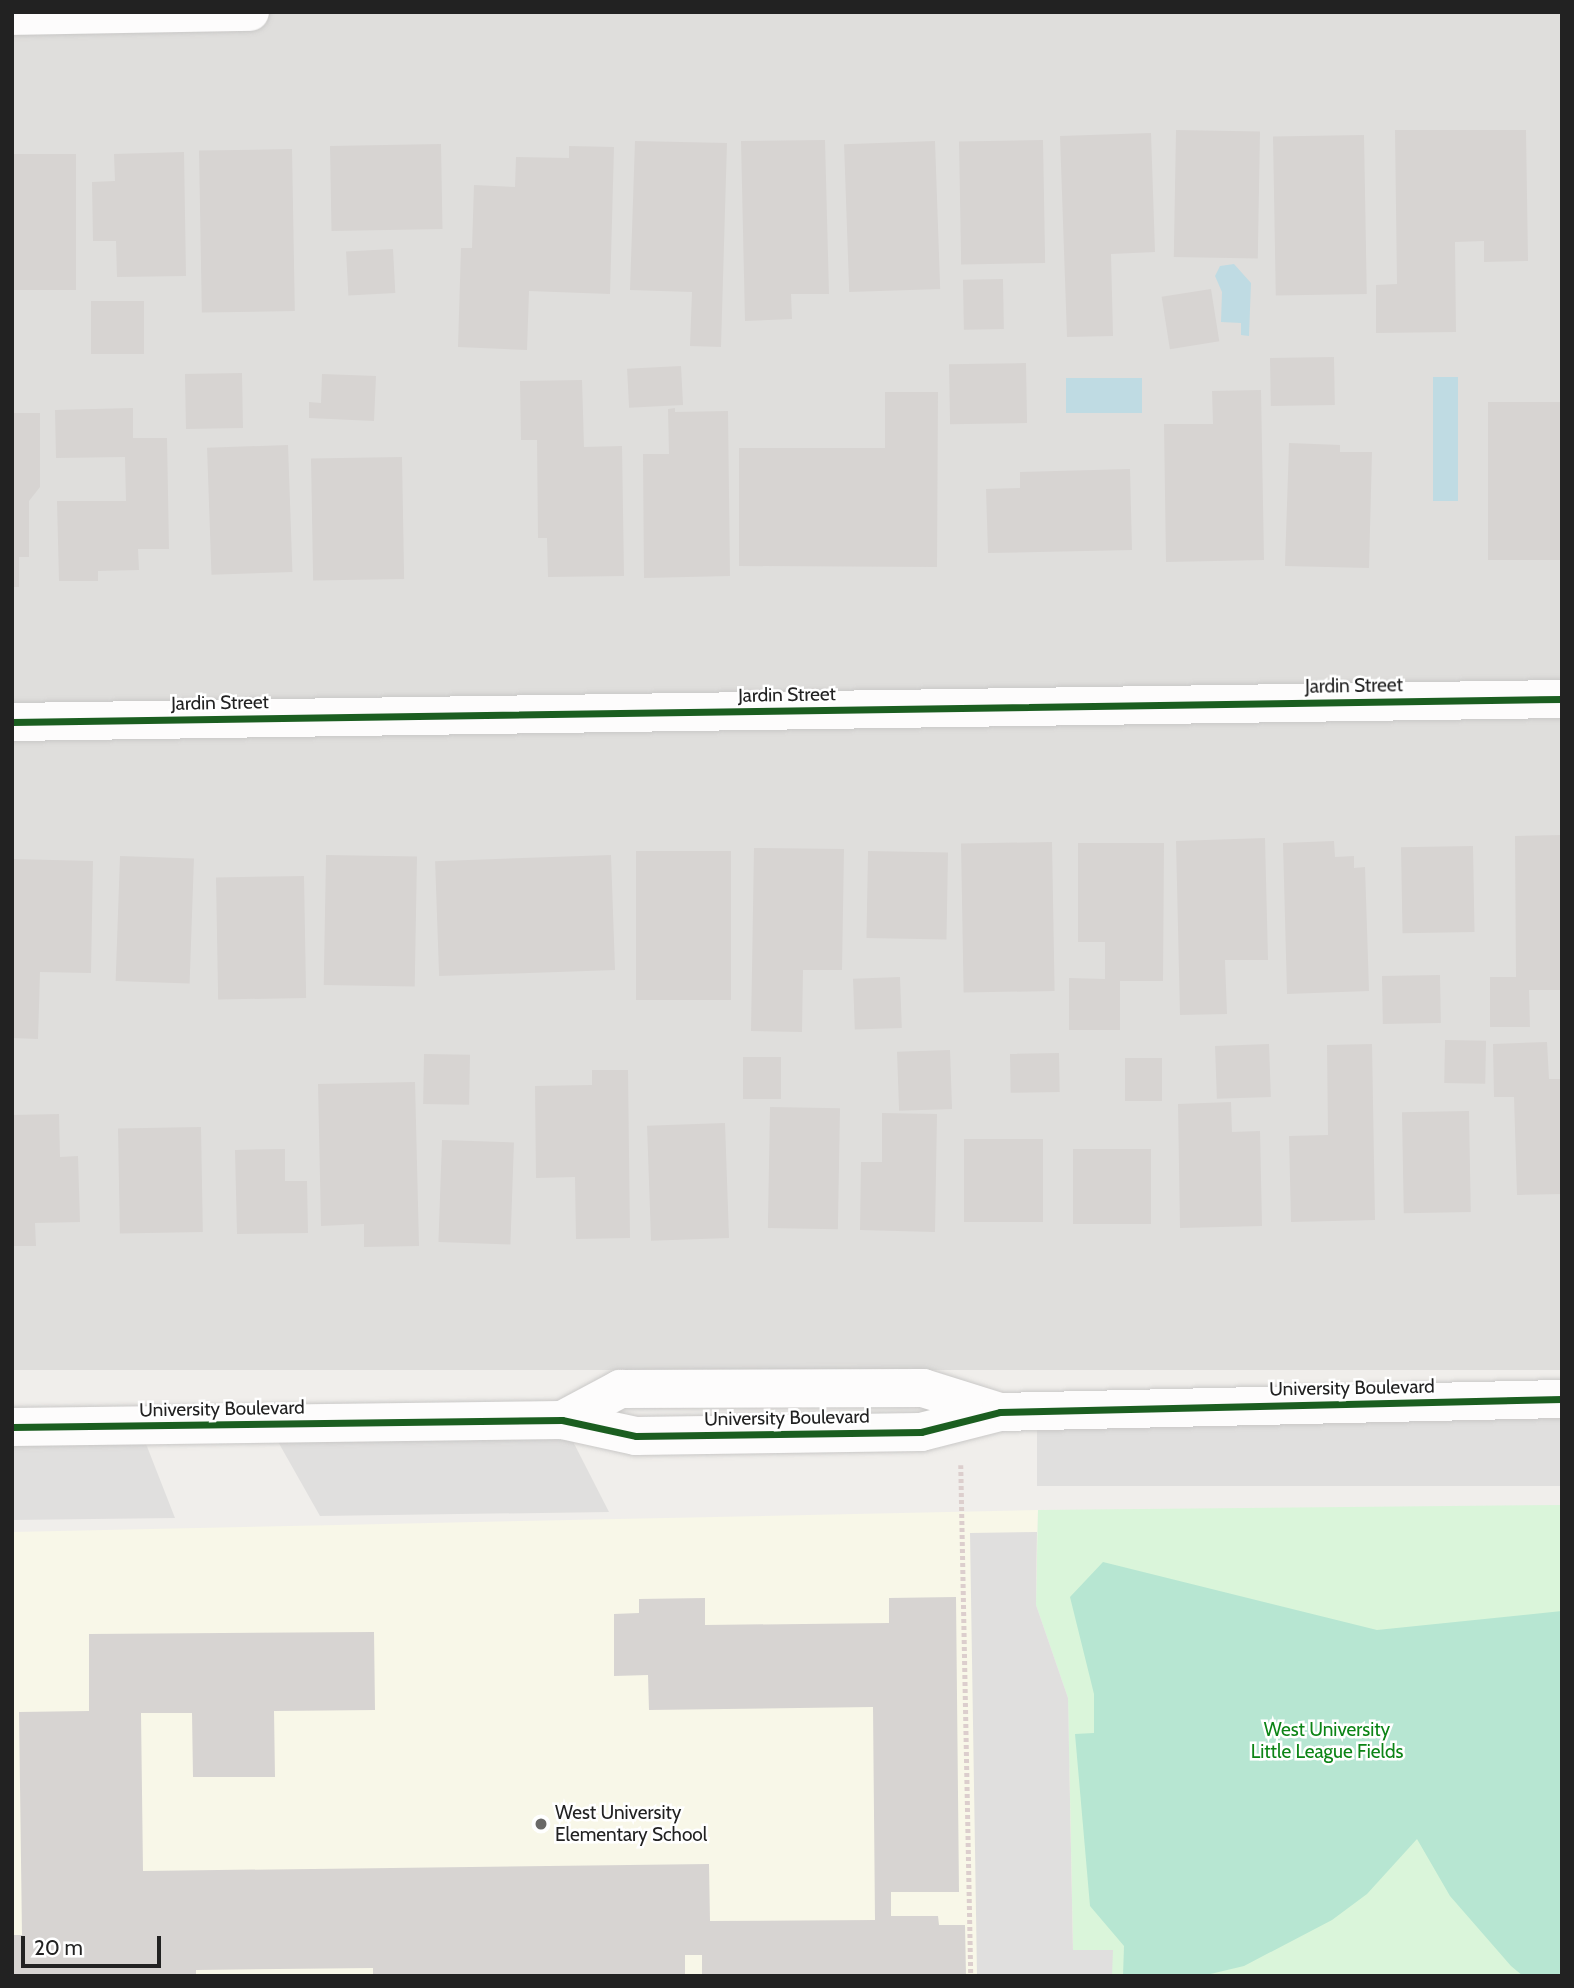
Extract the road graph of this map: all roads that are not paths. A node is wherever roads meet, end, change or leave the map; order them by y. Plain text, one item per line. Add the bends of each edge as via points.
1 (250, 12) edge
2 (12, 16) edge
3 (1562, 699) edge
4 (12, 722) edge
5 (1562, 1399) edge
6 (12, 1427) edge

1 - 2 street
3 - 4 street, Jardin Street
5 - 6 street, University Boulevard via 1000,1412 921,1432 636,1436 562,1420

